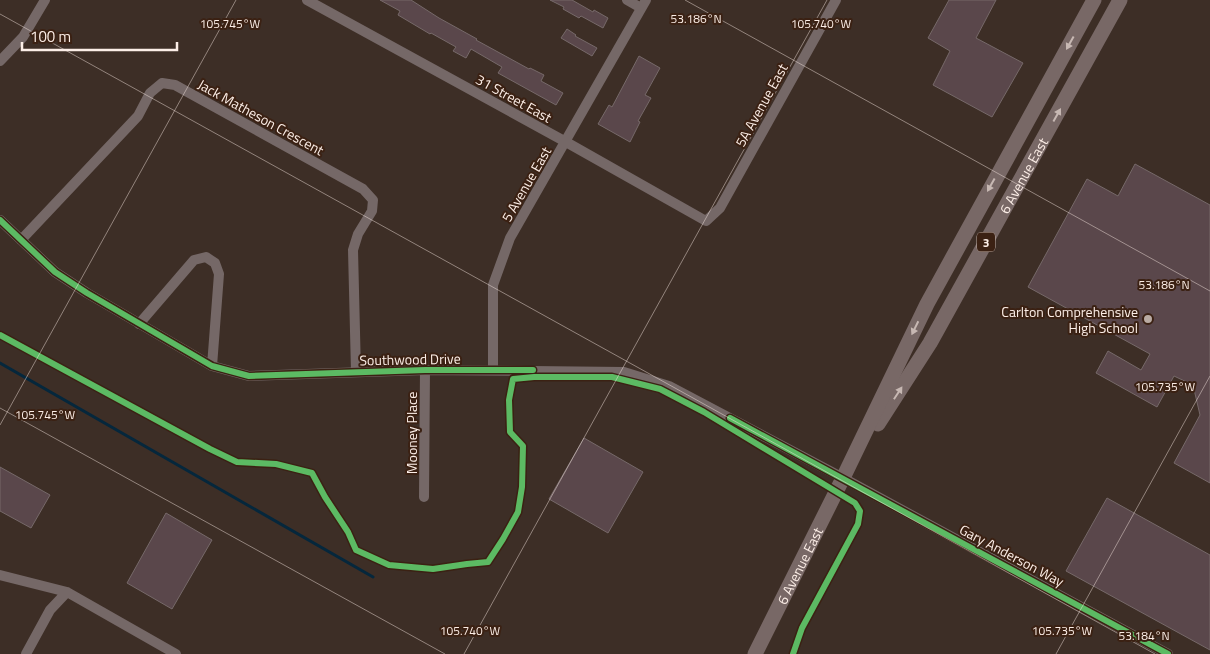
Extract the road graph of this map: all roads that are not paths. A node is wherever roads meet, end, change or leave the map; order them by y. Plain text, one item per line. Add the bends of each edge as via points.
1 (45, 0) edge
2 (307, 0) edge
3 (627, 0) edge
4 (836, 0) edge
5 (1094, 0) edge
6 (1120, 0) edge
7 (644, 4) edge
8 (0, 61) edge
9 (566, 142) junction
10 (0, 220) edge
11 (706, 221) joint
12 (21, 240) junction
13 (139, 324) junction
14 (212, 366) junction
15 (425, 370) junction
16 (493, 370) junction
17 (356, 372) junction
18 (843, 478) junction
19 (424, 497) dead end
20 (0, 575) edge
21 (67, 592) junction
22 (26, 654) edge
23 (176, 654) edge
24 (755, 654) edge
25 (1168, 654) edge

1 - 8 street via 23,37
2 - 9 street, 31 Street East
3 - 7 street
4 - 11 street, 5A Avenue East via 720,208
5 -> 18 main road, 6 Avenue East / 3 via 927,304
18 -> 6 main road, 6 Avenue East / 3 via 930,342
7 - 9 street, 5 Avenue East
9 - 11 street, 31 Street East
9 - 16 street, 5 Avenue East via 510,238 493,286
10 - 12 street, Southwood Drive
12 - 13 street, Southwood Drive via 55,272
12 - 17 street, Jack Matheson Crescent via 138,116 150,94 162,83 176,85 363,189 373,200 372,211 358,234 353,250
13 - 14 street, Southwood Drive
13 - 14 street via 194,260 210,260 215,263 218,274
14 - 17 street, Southwood Drive via 249,376
15 - 16 street, Southwood Drive
15 - 17 street, Southwood Drive
15 - 19 street, Mooney Place
16 - 18 street, Southwood Drive via 624,372 670,386
18 - 24 main road, 6 Avenue East / 3
18 - 25 street, Gary Anderson Way
20 - 21 street
21 - 22 street via 50,610
21 - 23 street

